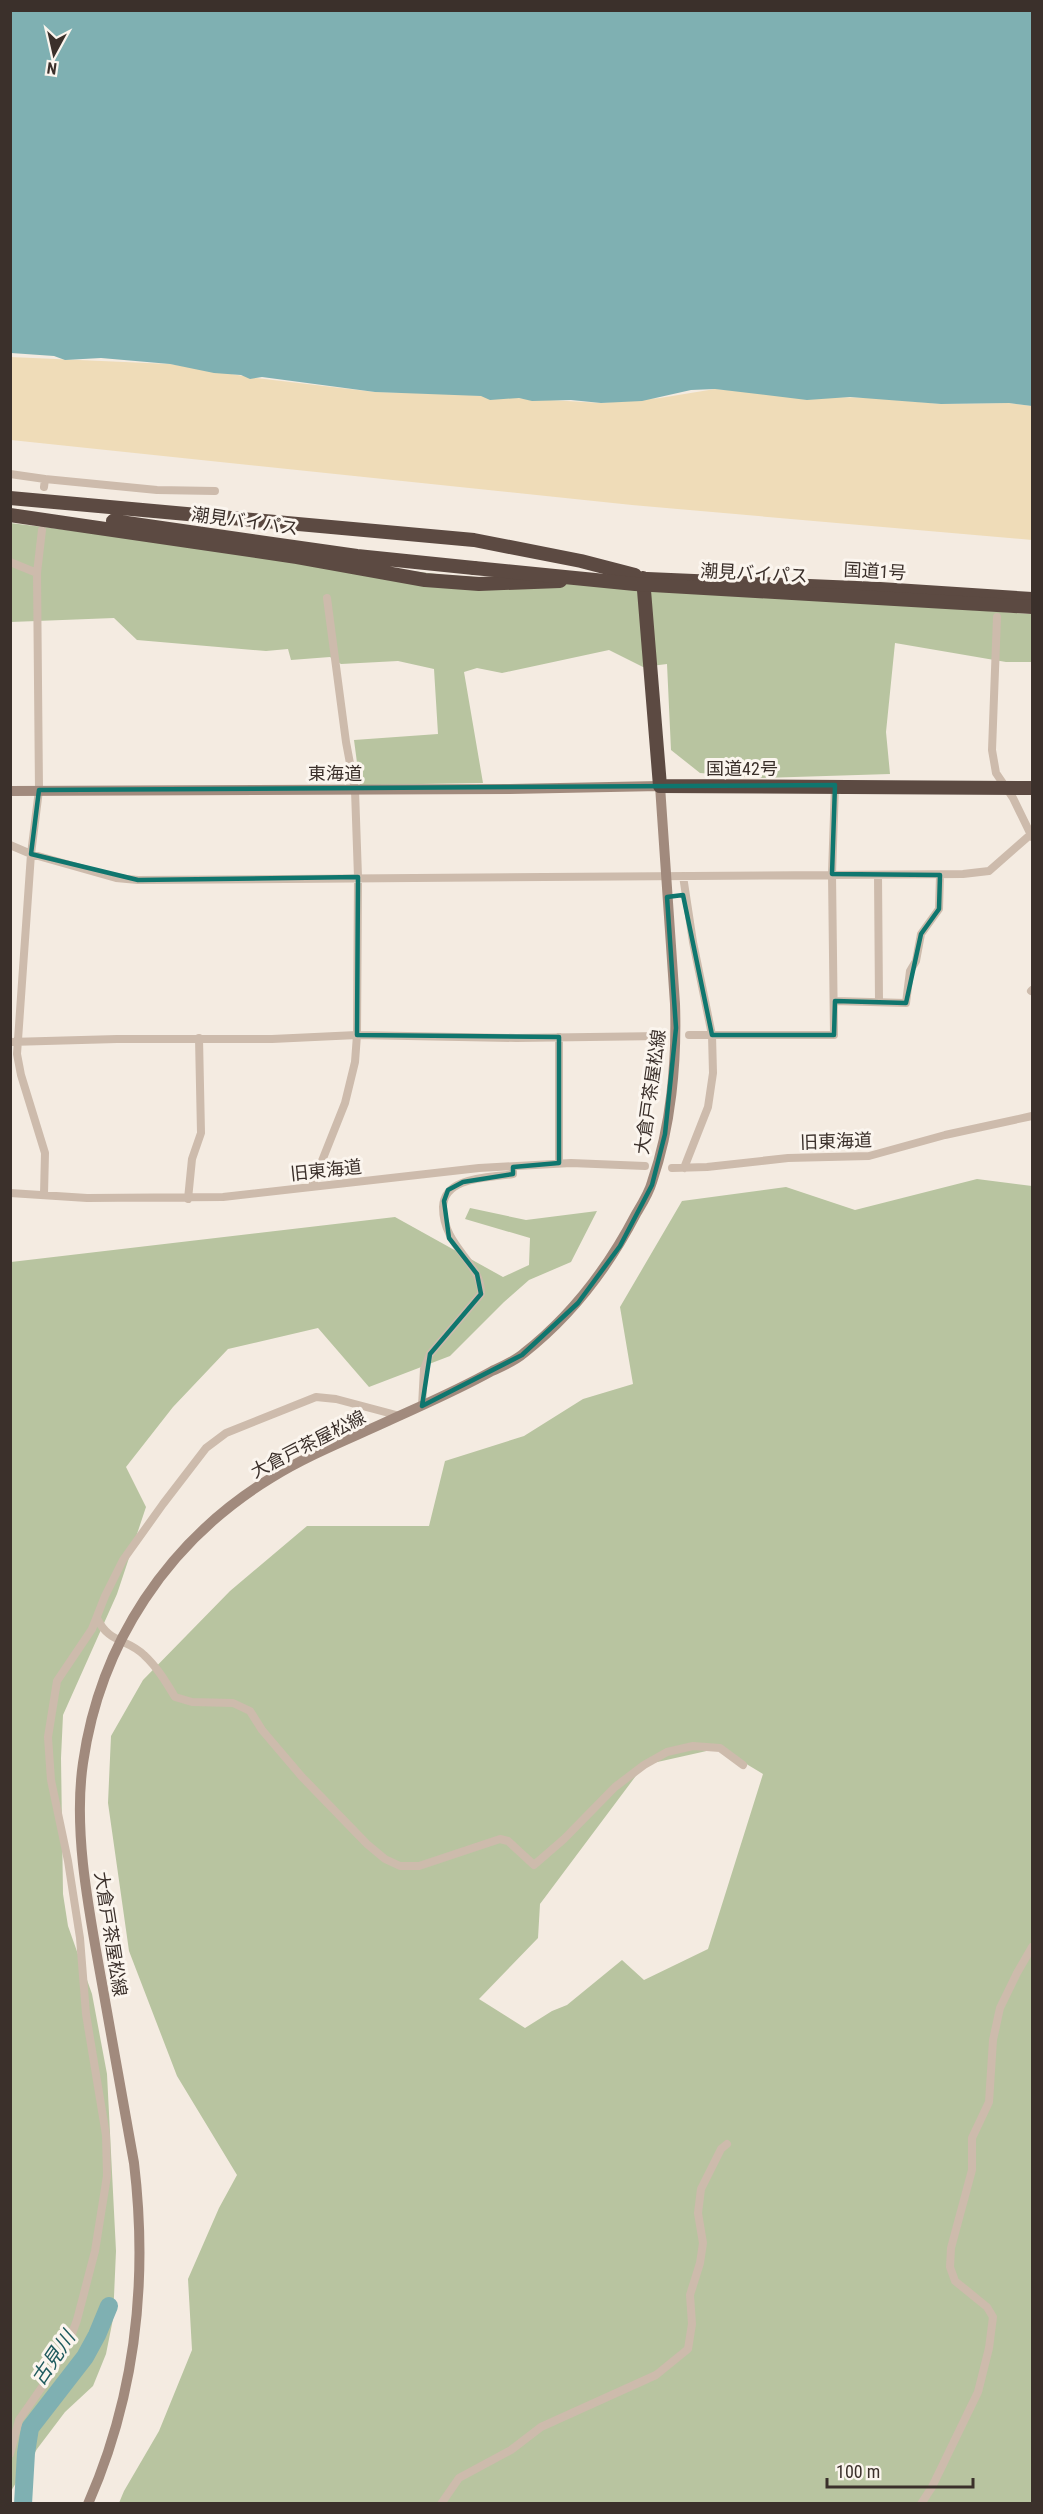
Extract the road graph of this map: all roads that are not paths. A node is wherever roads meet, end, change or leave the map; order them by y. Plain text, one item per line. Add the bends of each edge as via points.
1 (10, 474) edge
2 (215, 491) dead end
3 (16, 499) edge
4 (10, 510) edge
5 (10, 515) edge
6 (42, 530) dead end
7 (10, 562) edge
8 (474, 568) junction
9 (37, 573) junction
10 (643, 578) junction
11 (327, 598) dead end
12 (1032, 599) edge
13 (1032, 608) edge
14 (997, 617) dead end
15 (660, 786) junction
16 (835, 786) junction
17 (1008, 788) junction
18 (1032, 788) edge
19 (39, 790) junction
20 (355, 790) junction
21 (10, 791) edge
22 (1031, 836) edge
23 (10, 845) edge
24 (31, 854) junction
25 (832, 874) junction
26 (878, 875) junction
27 (940, 875) junction
28 (683, 876) junction
29 (358, 877) junction
30 (665, 877) junction
31 (835, 1001) junction
32 (879, 1002) junction
33 (357, 1035) junction
34 (689, 1035) dead end
35 (712, 1035) junction
36 (663, 1036) dead end
37 (558, 1037) junction
38 (199, 1038) junction
39 (14, 1042) edge
40 (1032, 1116) edge
41 (559, 1163) junction
42 (645, 1166) dead end
43 (513, 1167) junction
44 (672, 1167) dead end
45 (684, 1168) junction
46 (312, 1186) junction
47 (10, 1193) edge
48 (44, 1194) junction
49 (188, 1199) junction
50 (422, 1406) junction
51 (400, 1416) junction
52 (97, 1618) junction
53 (120, 1641) junction
54 (743, 1765) dead end
55 (1032, 1947) edge
56 (727, 2144) dead end
57 (10, 2454) edge
58 (88, 2504) edge
59 (441, 2504) edge
60 (921, 2504) edge

1 - 2 street via 45,483
3 - 8 highway, 潮見バイパス
3 - 10 highway via 474,540
4 - 8 highway, 潮見バイパス
5 - 10 highway via 425,580 479,584
6 - 9 street
7 - 9 street
8 - 13 highway, 潮見バイパス, bridge via 635,584
9 - 19 street
10 - 12 highway, 国道1号
10 - 15 highway
11 - 20 street
14 - 17 street via 992,750 996,773
15 - 16 highway, 国道42号
15 - 20 street, 東海道
15 - 30 street, 大倉戸茶屋松線
16 - 17 highway, 国道42号
16 - 25 street
17 - 18 highway, 国道42号
17 - 22 street
19 - 20 street, 東海道
19 - 21 street, 東海道
19 - 24 street
20 - 29 street
22 - 27 street via 989,871
23 - 24 street
24 - 29 street via 116,878 138,880
24 - 39 street
25 - 26 street
25 - 28 street
25 - 31 street
26 - 27 street
26 - 32 street
27 - 32 street via 939,909 921,934 906,1003
28 - 30 street
28 - 35 street
29 - 30 street
29 - 33 street
30 - 50 street, 大倉戸茶屋松線 via 676,1028 665,1134 652,1185 620,1246 578,1303 522,1355
31 - 32 street
31 - 35 street via 834,1035
33 - 37 street
33 - 38 street
33 - 46 street via 345,1103
34 - 35 street
35 - 45 street via 713,1073 708,1107
36 - 37 street
37 - 41 street
38 - 39 street
38 - 49 street via 201,1133 192,1159
39 - 48 street via 45,1153
40 - 45 street, 旧東海道 via 868,1156 788,1158
41 - 42 street, 旧東海道
41 - 43 street, 旧東海道
43 - 46 street, 旧東海道
43 - 50 street via 513,1174 463,1182 448,1190 443,1216 450,1238 477,1274 481,1294 430,1354 424,1369
44 - 45 street, 旧東海道
46 - 49 street, 旧東海道
47 - 48 street, 旧東海道
48 - 49 street, 旧東海道
50 - 51 street, 大倉戸茶屋松線
51 - 52 street via 316,1397 226,1433 206,1448 123,1560
51 - 53 street, 大倉戸茶屋松線 via 271,1478 227,1509 178,1554 137,1608
52 - 53 street via 105,1631
52 - 57 street via 57,1681 48,1737 51,1780 80,1938 85,2006 106,2135 107,2176 78,2320 68,2344 19,2420
53 - 54 street via 142,1652 175,1697 192,1702 233,1703 250,1711 302,1777 367,1844 400,1866 419,1866 500,1839 508,1841 534,1865 615,1787 667,1752 693,1746 720,1748
53 - 58 street, 大倉戸茶屋松線 via 94,1706 82,1765 81,1813 84,1889 134,2163 139,2207 139,2304 131,2368 117,2427
55 - 60 street via 1000,2008 993,2040 989,2102 972,2138 972,2170 951,2248 950,2267 955,2281 987,2307 993,2318 989,2348 978,2392
56 - 59 street via 701,2189 698,2213 703,2243 690,2295 692,2324 688,2349 656,2375 541,2427 511,2450 459,2478

